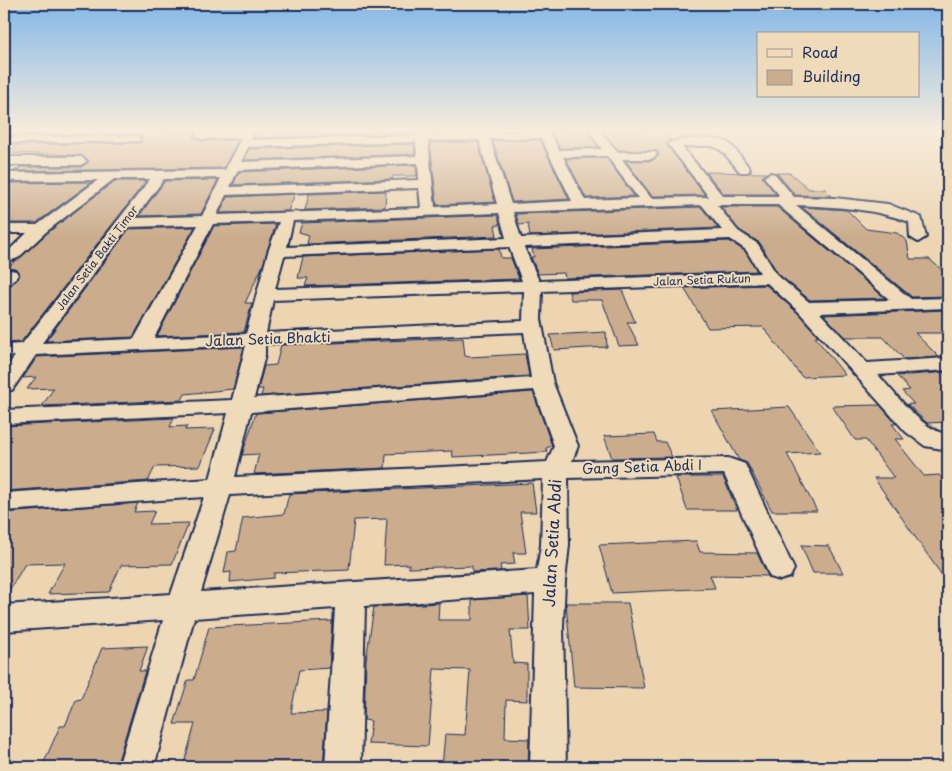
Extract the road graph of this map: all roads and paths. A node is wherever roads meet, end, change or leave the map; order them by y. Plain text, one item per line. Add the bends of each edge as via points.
1 (233, 166) edge
2 (301, 166) edge
3 (424, 166) edge
4 (493, 166) edge
5 (562, 166) edge
6 (621, 166) edge
7 (689, 166) edge
8 (742, 166) edge
9 (744, 169) dead end
10 (231, 170) junction
11 (161, 174) junction
12 (112, 175) junction
13 (4, 177) edge
14 (770, 177) dead end
15 (426, 184) junction
16 (221, 191) junction
17 (784, 200) junction
18 (714, 202) junction
19 (648, 203) junction
20 (580, 206) junction
21 (506, 210) junction
22 (428, 212) junction
23 (287, 218) junction
24 (207, 220) junction
25 (124, 223) junction
26 (4, 229) edge
27 (41, 229) junction
28 (732, 234) junction
29 (918, 237) dead end
30 (515, 244) junction
31 (276, 252) junction
32 (12, 255) dead end
33 (771, 278) junction
34 (533, 286) junction
35 (265, 295) junction
36 (948, 303) edge
37 (906, 304) junction
38 (805, 308) junction
39 (533, 322) junction
40 (256, 336) junction
41 (4, 341) edge
42 (143, 341) junction
43 (31, 346) junction
44 (4, 351) edge
45 (948, 364) edge
46 (860, 370) junction
47 (542, 383) junction
48 (4, 386) edge
49 (242, 406) junction
50 (4, 417) edge
51 (948, 442) edge
52 (556, 470) junction
53 (220, 487) junction
54 (4, 502) edge
55 (780, 569) dead end
56 (550, 581) junction
57 (351, 594) junction
58 (182, 606) junction
59 (4, 618) edge
60 (136, 767) edge
61 (343, 767) edge
62 (548, 767) edge

1 - 10 street
2 - 10 street
3 - 15 street
4 - 21 street
5 - 20 street
6 - 19 street
7 - 18 street, Jalan Setia Rukun
8 - 9 street, Jalan Setia Rukun
10 - 11 street
10 - 16 street
11 - 12 street
11 - 25 street, Jalan Setia Bakti Timor
12 - 13 street
12 - 27 street
14 - 17 street via 787,196
15 - 16 street
15 - 22 street
16 - 24 street
17 - 18 street
17 - 29 street via 829,201 902,211 916,220
17 - 37 street
18 - 19 street
18 - 28 street, Jalan Setia Rukun
19 - 20 street
20 - 21 street
21 - 22 street
21 - 30 street
22 - 23 street
23 - 24 street
23 - 31 street
24 - 25 street
24 - 42 street
25 - 43 street, Jalan Setia Bakti Timor
26 - 27 street
27 - 32 street
28 - 30 street
28 - 33 street, Jalan Setia Rukun via 752,247
30 - 31 street
30 - 34 street
31 - 35 street
33 - 34 street, Jalan Setia Rukun
33 - 38 street
34 - 35 street, Jalan Setia Rukun
34 - 39 street, Jalan Setia Abdi
35 - 40 street
36 - 37 street
37 - 38 street
38 - 46 street
39 - 40 street, Jalan Setia Bhakti
39 - 47 street, Jalan Setia Abdi
40 - 42 street, Jalan Setia Bhakti
40 - 49 street
41 - 43 street, Jalan Setia Bhakti
42 - 43 street, Jalan Setia Bhakti
43 - 44 street, Jalan Setia Bhakti
43 - 48 street, Jalan Setia Bakti Timor
45 - 46 street
46 - 51 street via 924,436 932,441
47 - 49 street
47 - 52 street, Jalan Setia Abdi via 566,446
49 - 50 street
49 - 53 street
52 - 53 street, Gang Setia Abdi I
52 - 55 street, Gang Setia Abdi I via 728,466 736,470
52 - 56 street, Jalan Setia Abdi via 555,545
53 - 54 street, Gang Setia Abdi I
53 - 58 street
56 - 57 street
56 - 62 street, Jalan Setia Abdi
57 - 58 street
57 - 61 street
58 - 59 street
58 - 60 street

